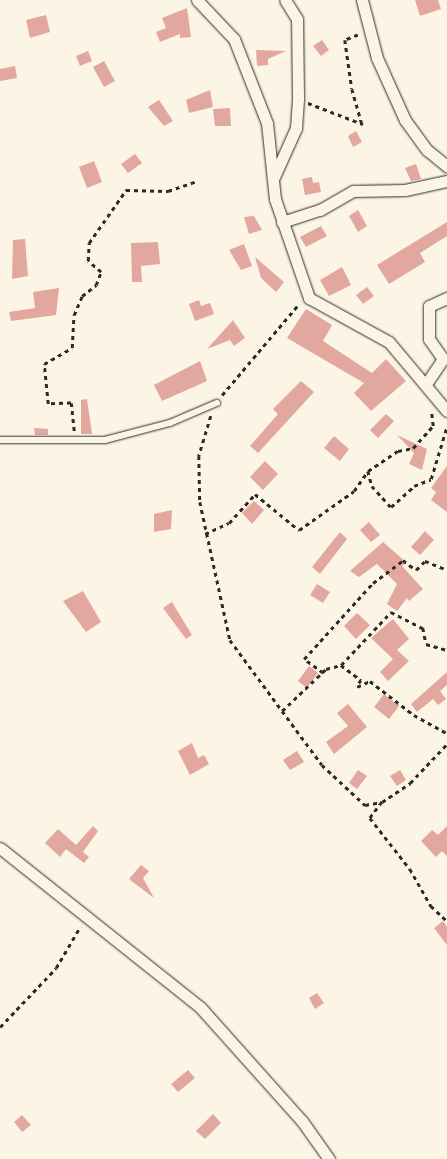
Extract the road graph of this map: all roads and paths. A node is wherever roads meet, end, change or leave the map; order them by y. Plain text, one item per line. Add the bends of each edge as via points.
1 (197, 0) edge
2 (284, 0) edge
3 (362, 0) edge
4 (370, 31) junction
5 (302, 102) dead end
6 (447, 166) edge
7 (272, 180) junction
8 (197, 181) dead end
9 (447, 181) edge
10 (282, 222) junction
11 (309, 298) junction
12 (447, 298) edge
13 (426, 384) junction
14 (432, 396) junction
15 (218, 404) junction
16 (447, 411) edge
17 (447, 419) edge
18 (433, 426) junction
19 (447, 426) edge
20 (0, 440) edge
21 (76, 443) junction
22 (368, 470) junction
23 (205, 534) junction
24 (447, 570) edge
25 (447, 650) edge
26 (341, 666) junction
27 (323, 673) junction
28 (282, 711) junction
29 (447, 732) edge
30 (447, 744) edge
31 (382, 802) junction
32 (0, 848) edge
33 (86, 920) junction
34 (447, 921) edge
35 (0, 1027) edge
36 (329, 1159) edge

1 - 7 street via 234,40 267,123
2 - 7 street via 297,19 296,128
3 - 4 street
4 - 5 path via 345,40 352,89 363,124 324,106
4 - 6 street via 405,120 427,150
7 - 10 street
8 - 21 path via 168,191 126,190 89,243 88,261 101,272 96,285 82,296 74,315 72,348 44,364 48,404 71,403
9 - 10 street via 405,190 353,191 320,210
10 - 11 street
11 - 13 street via 389,342
11 - 15 path via 243,367
12 - 13 street via 429,306 429,339 443,359
13 - 14 street
14 - 16 street
14 - 18 path
15 - 21 lane via 130,434
15 - 23 path via 199,456
17 - 18 path
18 - 22 path via 413,448 398,451
19 - 22 path via 430,479 414,486 391,508 372,486
20 - 21 lane
22 - 23 path via 354,491 299,530 255,494 229,523
23 - 28 path via 230,640
24 - 27 path via 425,561 416,570 403,560 373,583 304,659
25 - 26 path via 426,644 423,628 391,612
26 - 27 path
26 - 29 path via 361,680 357,687 370,681 414,715
27 - 28 path
28 - 31 path via 322,765 365,805
30 - 31 path via 410,783
31 - 34 path via 370,818 415,876 431,906
32 - 33 street
33 - 35 path via 56,968
33 - 36 street via 200,1007 302,1121

